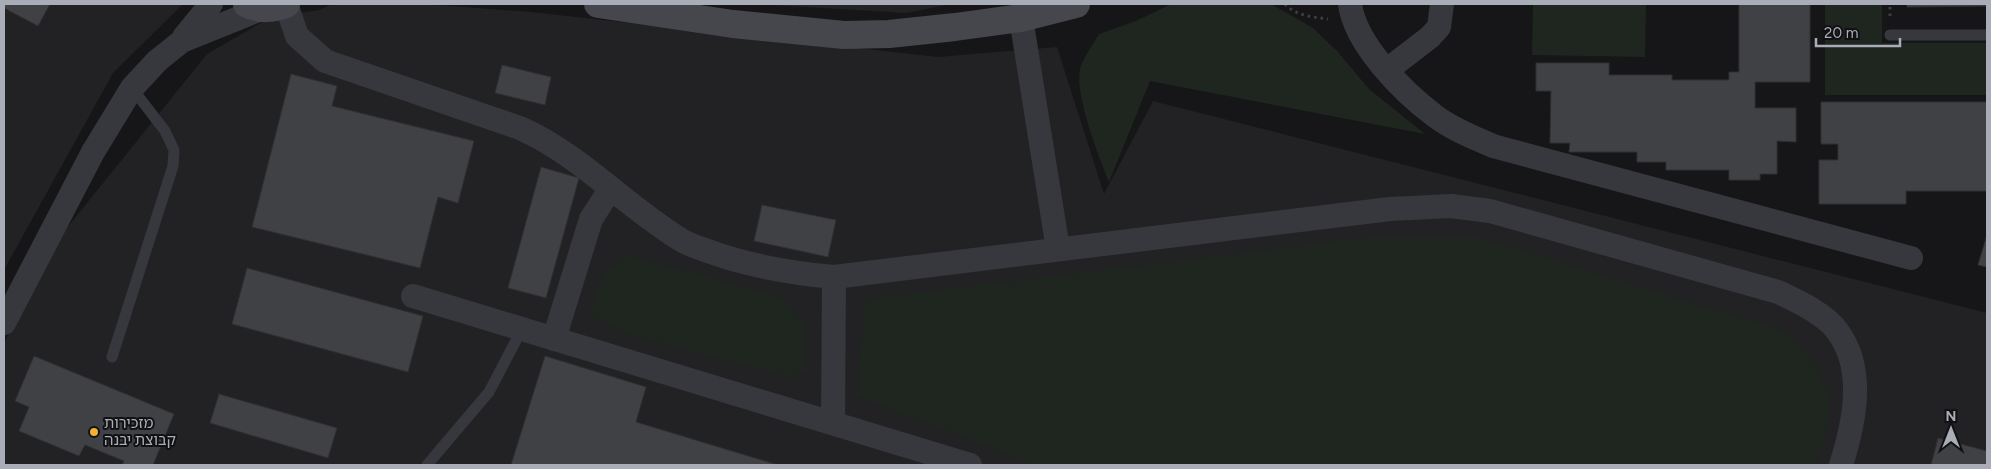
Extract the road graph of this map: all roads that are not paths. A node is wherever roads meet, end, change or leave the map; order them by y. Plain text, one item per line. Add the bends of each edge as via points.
1 (212, 4) edge
2 (598, 4) edge
3 (1076, 4) edge
4 (1442, 4) edge
5 (270, 5) edge
6 (1018, 11) edge
7 (1353, 13) edge
8 (1890, 34) dead end
9 (1987, 35) edge
10 (175, 48) junction
11 (1387, 70) junction
12 (132, 88) junction
13 (612, 188) junction
14 (1058, 249) junction
15 (1911, 258) dead end
16 (834, 277) junction
17 (413, 296) dead end
18 (4, 323) edge
19 (522, 329) junction
20 (554, 339) junction
21 (112, 357) dead end
22 (833, 423) junction
23 (427, 465) edge
24 (970, 465) edge
25 (1841, 465) edge

1 - 10 street
2 - 6 street via 844,36 889,34
3 - 6 street
4 - 11 street via 1439,27
5 - 10 street via 218,25
5 - 13 street via 325,61 539,136
6 - 14 street
7 - 11 street via 1362,39
8 - 9 lane
10 - 12 street via 156,61
11 - 15 street via 1435,116 1493,146
12 - 18 street via 93,152
12 - 21 lane via 165,131 174,150 173,166
13 - 16 street via 684,242 730,259 796,273
13 - 20 street via 591,219
14 - 16 street
14 - 25 street via 1390,209 1451,206 1490,211 1778,292 1811,308 1838,330 1850,352 1855,384 1854,415
16 - 22 street
17 - 19 street
19 - 20 street
19 - 23 lane via 489,392
20 - 22 street
22 - 24 street

